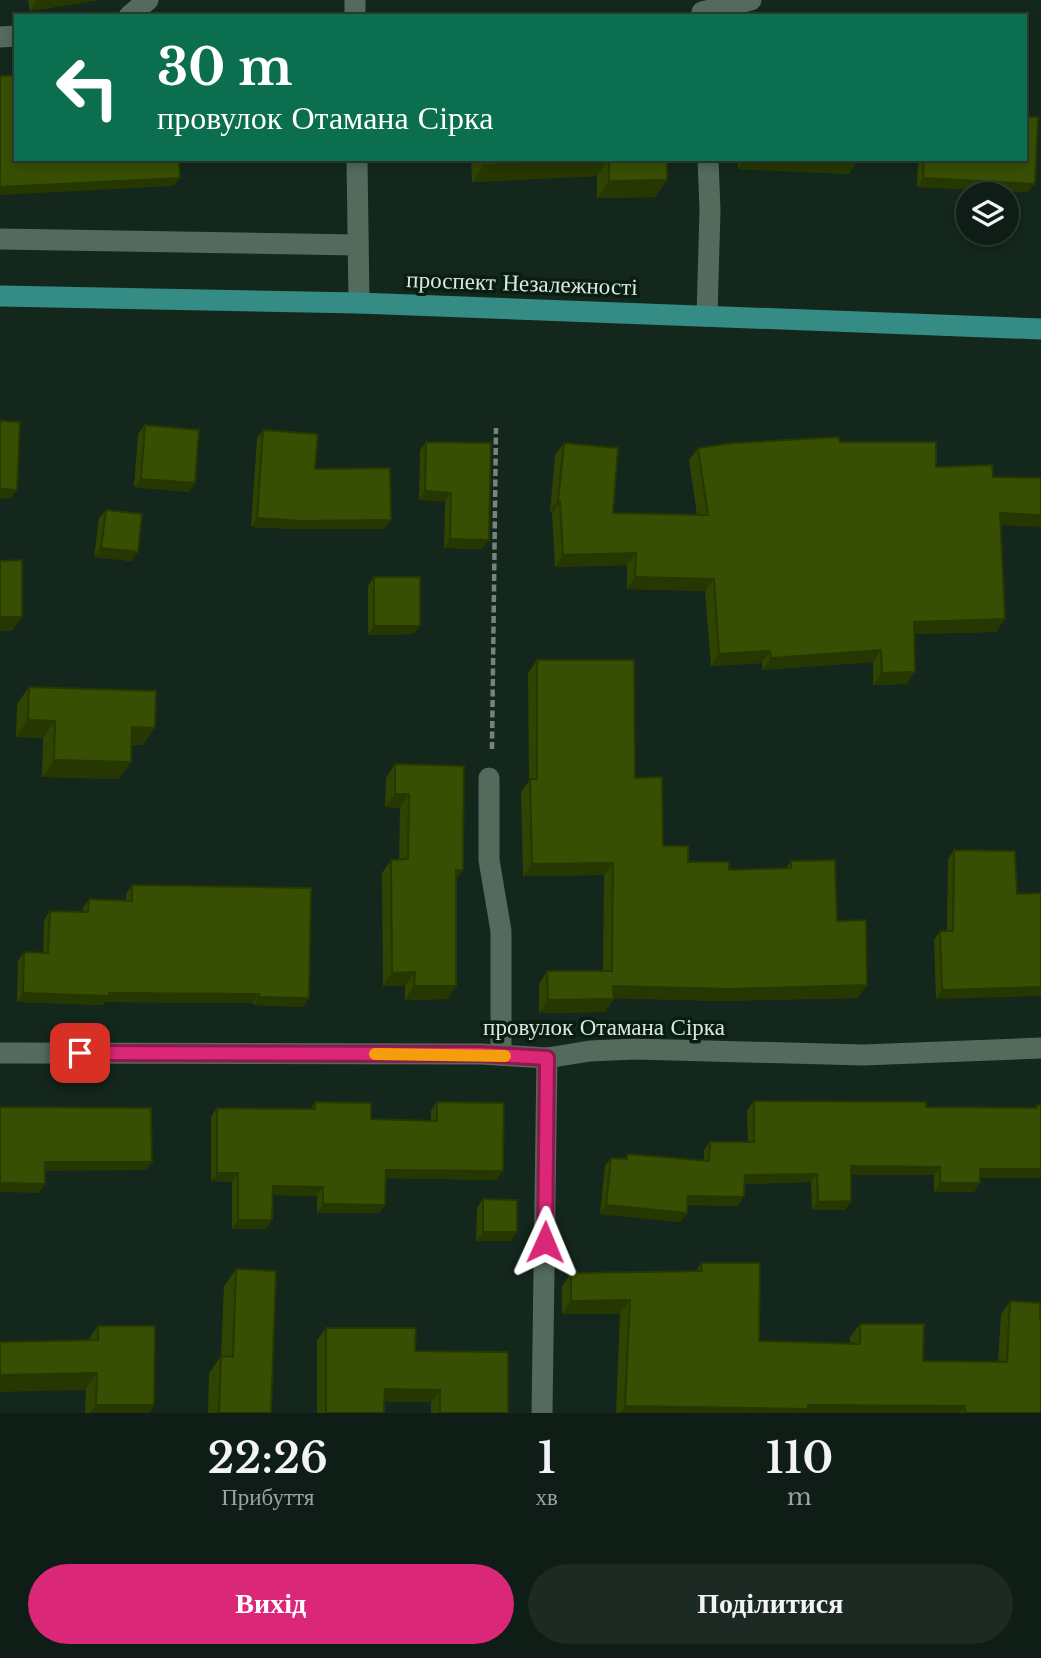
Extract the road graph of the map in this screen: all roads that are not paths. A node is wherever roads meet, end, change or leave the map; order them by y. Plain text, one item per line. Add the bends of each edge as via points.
1 (148, 0) edge
2 (751, 0) edge
3 (701, 9) edge
4 (131, 14) edge
5 (357, 161) edge
6 (708, 161) edge
7 (0, 239) edge
8 (358, 245) junction
9 (0, 296) edge
10 (359, 303) junction
11 (707, 316) junction
12 (1041, 329) edge
13 (489, 778) road end
14 (1041, 1048) edge
15 (0, 1052) edge
16 (501, 1055) junction
17 (547, 1058) junction
18 (542, 1413) edge

1 - 4 street
2 - 3 street
5 - 8 street
6 - 11 street
7 - 8 street
8 - 10 street
9 - 10 main road, проспект Незалежності
10 - 11 main road, проспект Незалежності
11 - 12 main road, проспект Незалежності
13 - 16 street via 489,860 501,930
14 - 17 street, провулок Отамана Сірка via 863,1055 635,1049
15 - 16 street, провулок Отамана Сірка
16 - 17 street, провулок Отамана Сірка
17 - 18 street

